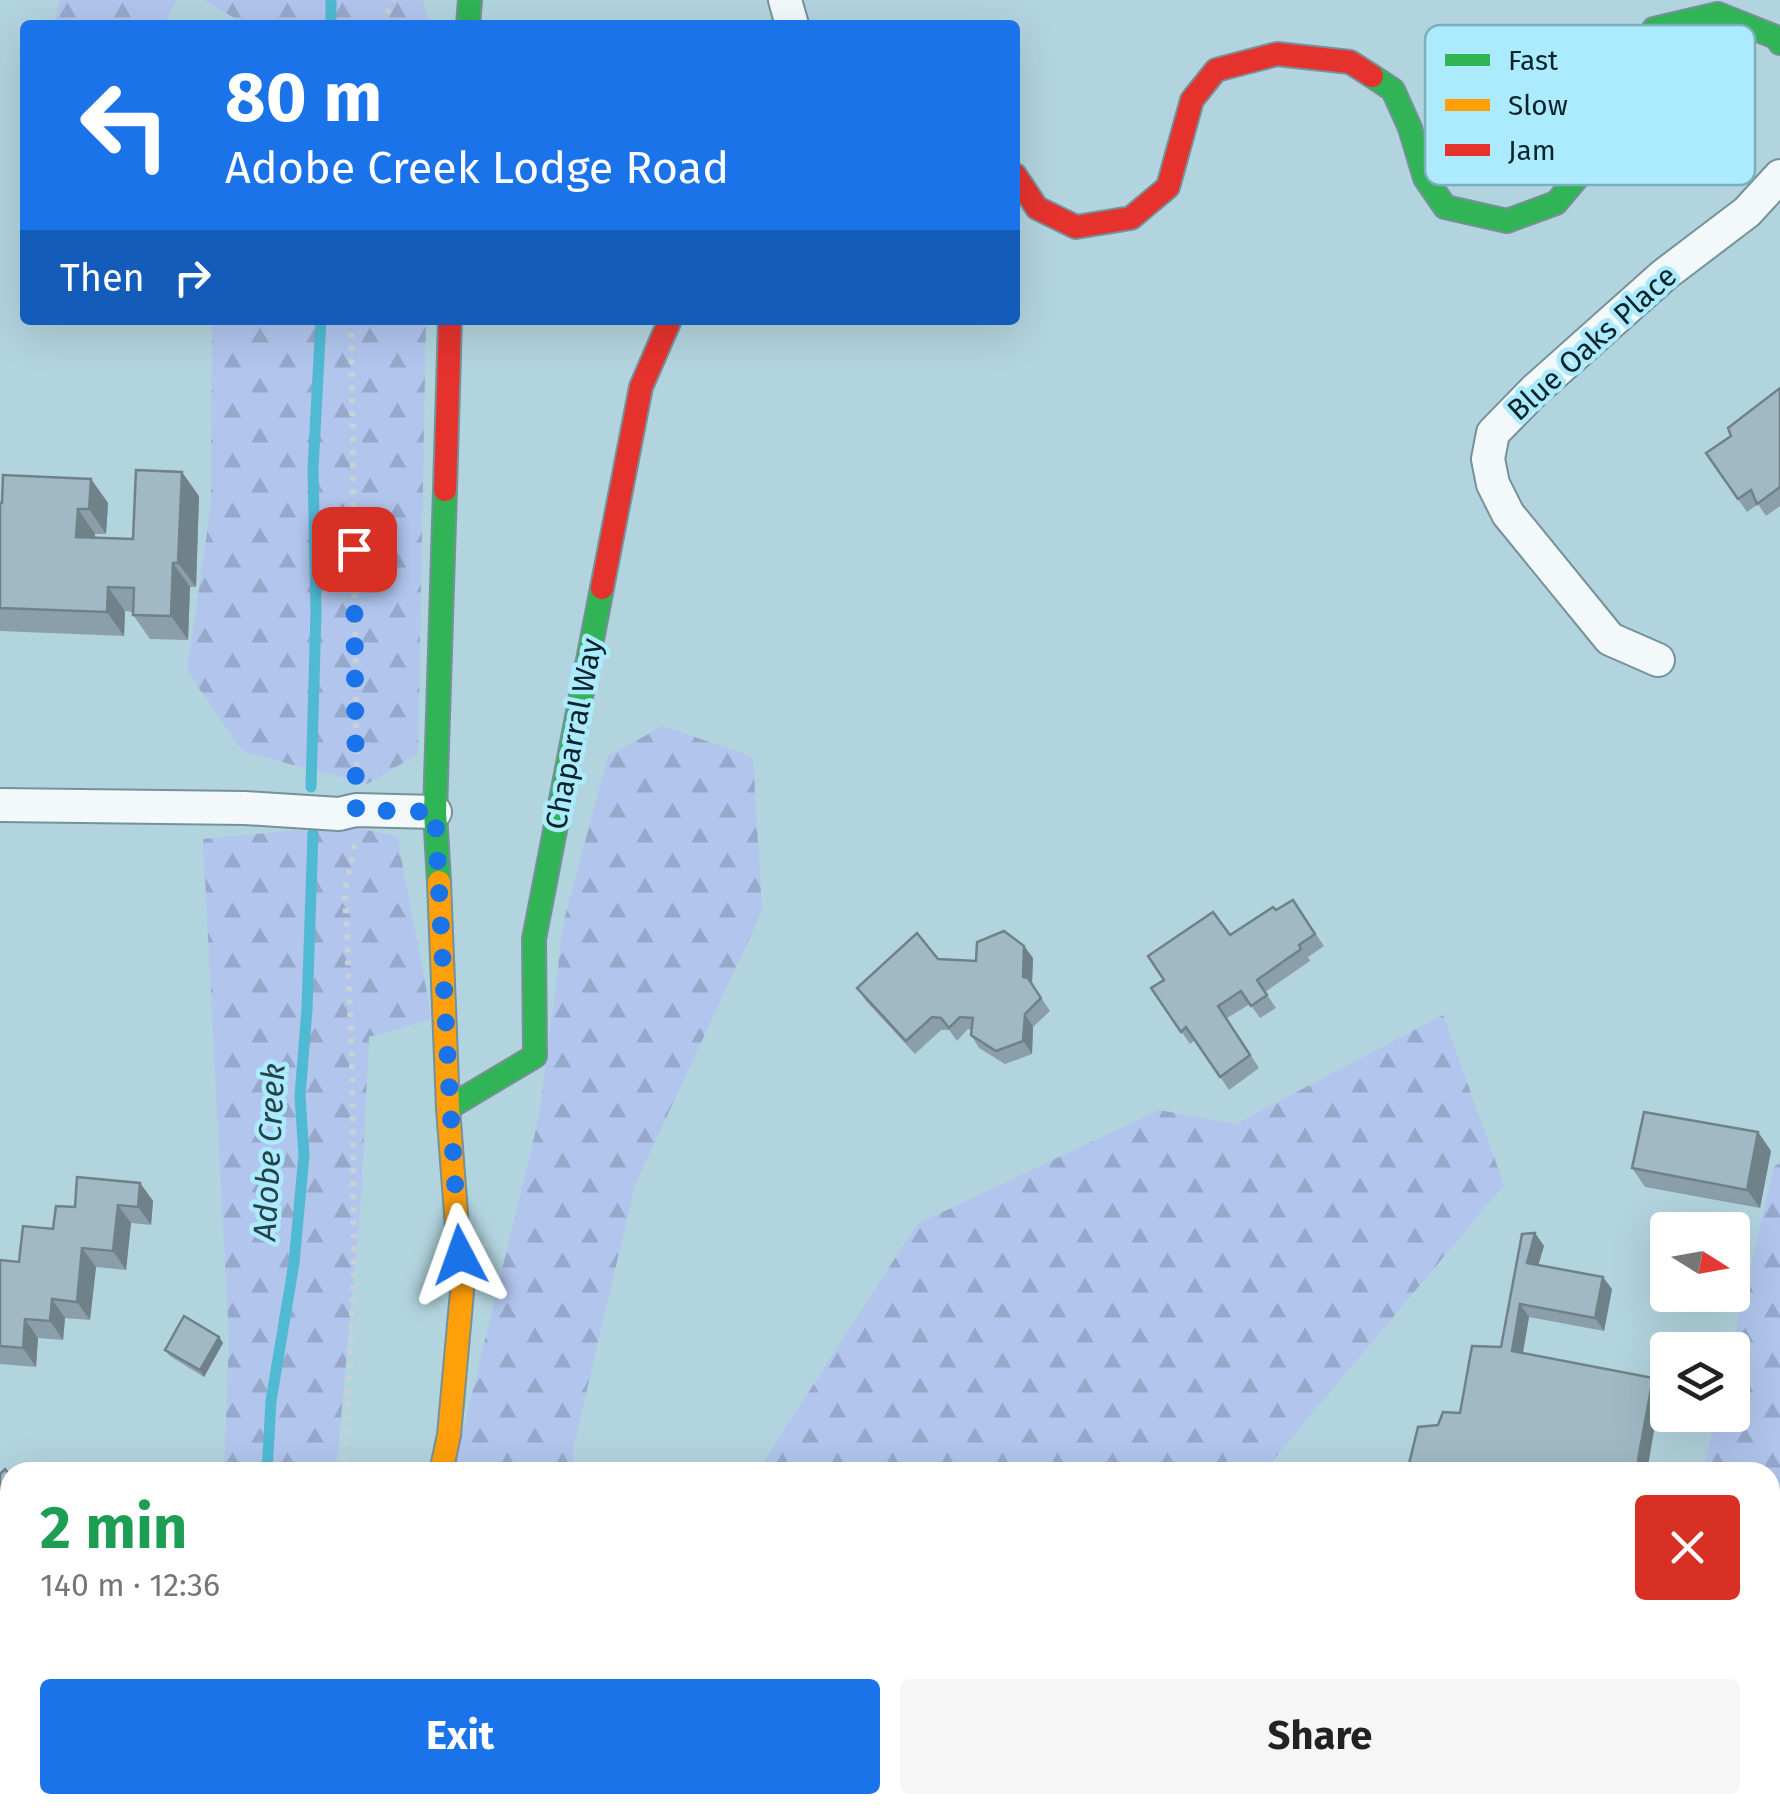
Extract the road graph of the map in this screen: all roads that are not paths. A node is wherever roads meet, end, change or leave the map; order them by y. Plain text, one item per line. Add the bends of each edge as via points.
1 (1671, 25) edge
2 (1746, 25) edge
3 (1755, 29) edge
4 (1780, 43) edge
5 (1780, 176) edge
6 (1425, 178) edge
7 (1020, 182) edge
8 (1430, 185) edge
9 (1572, 185) edge
10 (450, 325) edge
11 (668, 325) edge
12 (1658, 660) dead end
13 (0, 804) edge
14 (435, 812) junction
15 (448, 1108) junction
16 (443, 1462) edge

1 - 2 street via 1718,14
3 - 4 street
5 - 12 street, Blue Oaks Place via 1494,432 1488,459 1508,514 1610,639
6 - 7 street via 1393,90 1350,62 1277,54 1216,70 1192,100 1168,187 1130,218 1076,227 1037,208
8 - 9 street via 1444,207 1508,221 1556,203
10 - 14 street
11 - 15 street, Chaparral Way via 641,387 534,939 536,1056
13 - 14 street
14 - 15 street
15 - 16 street via 462,1292

